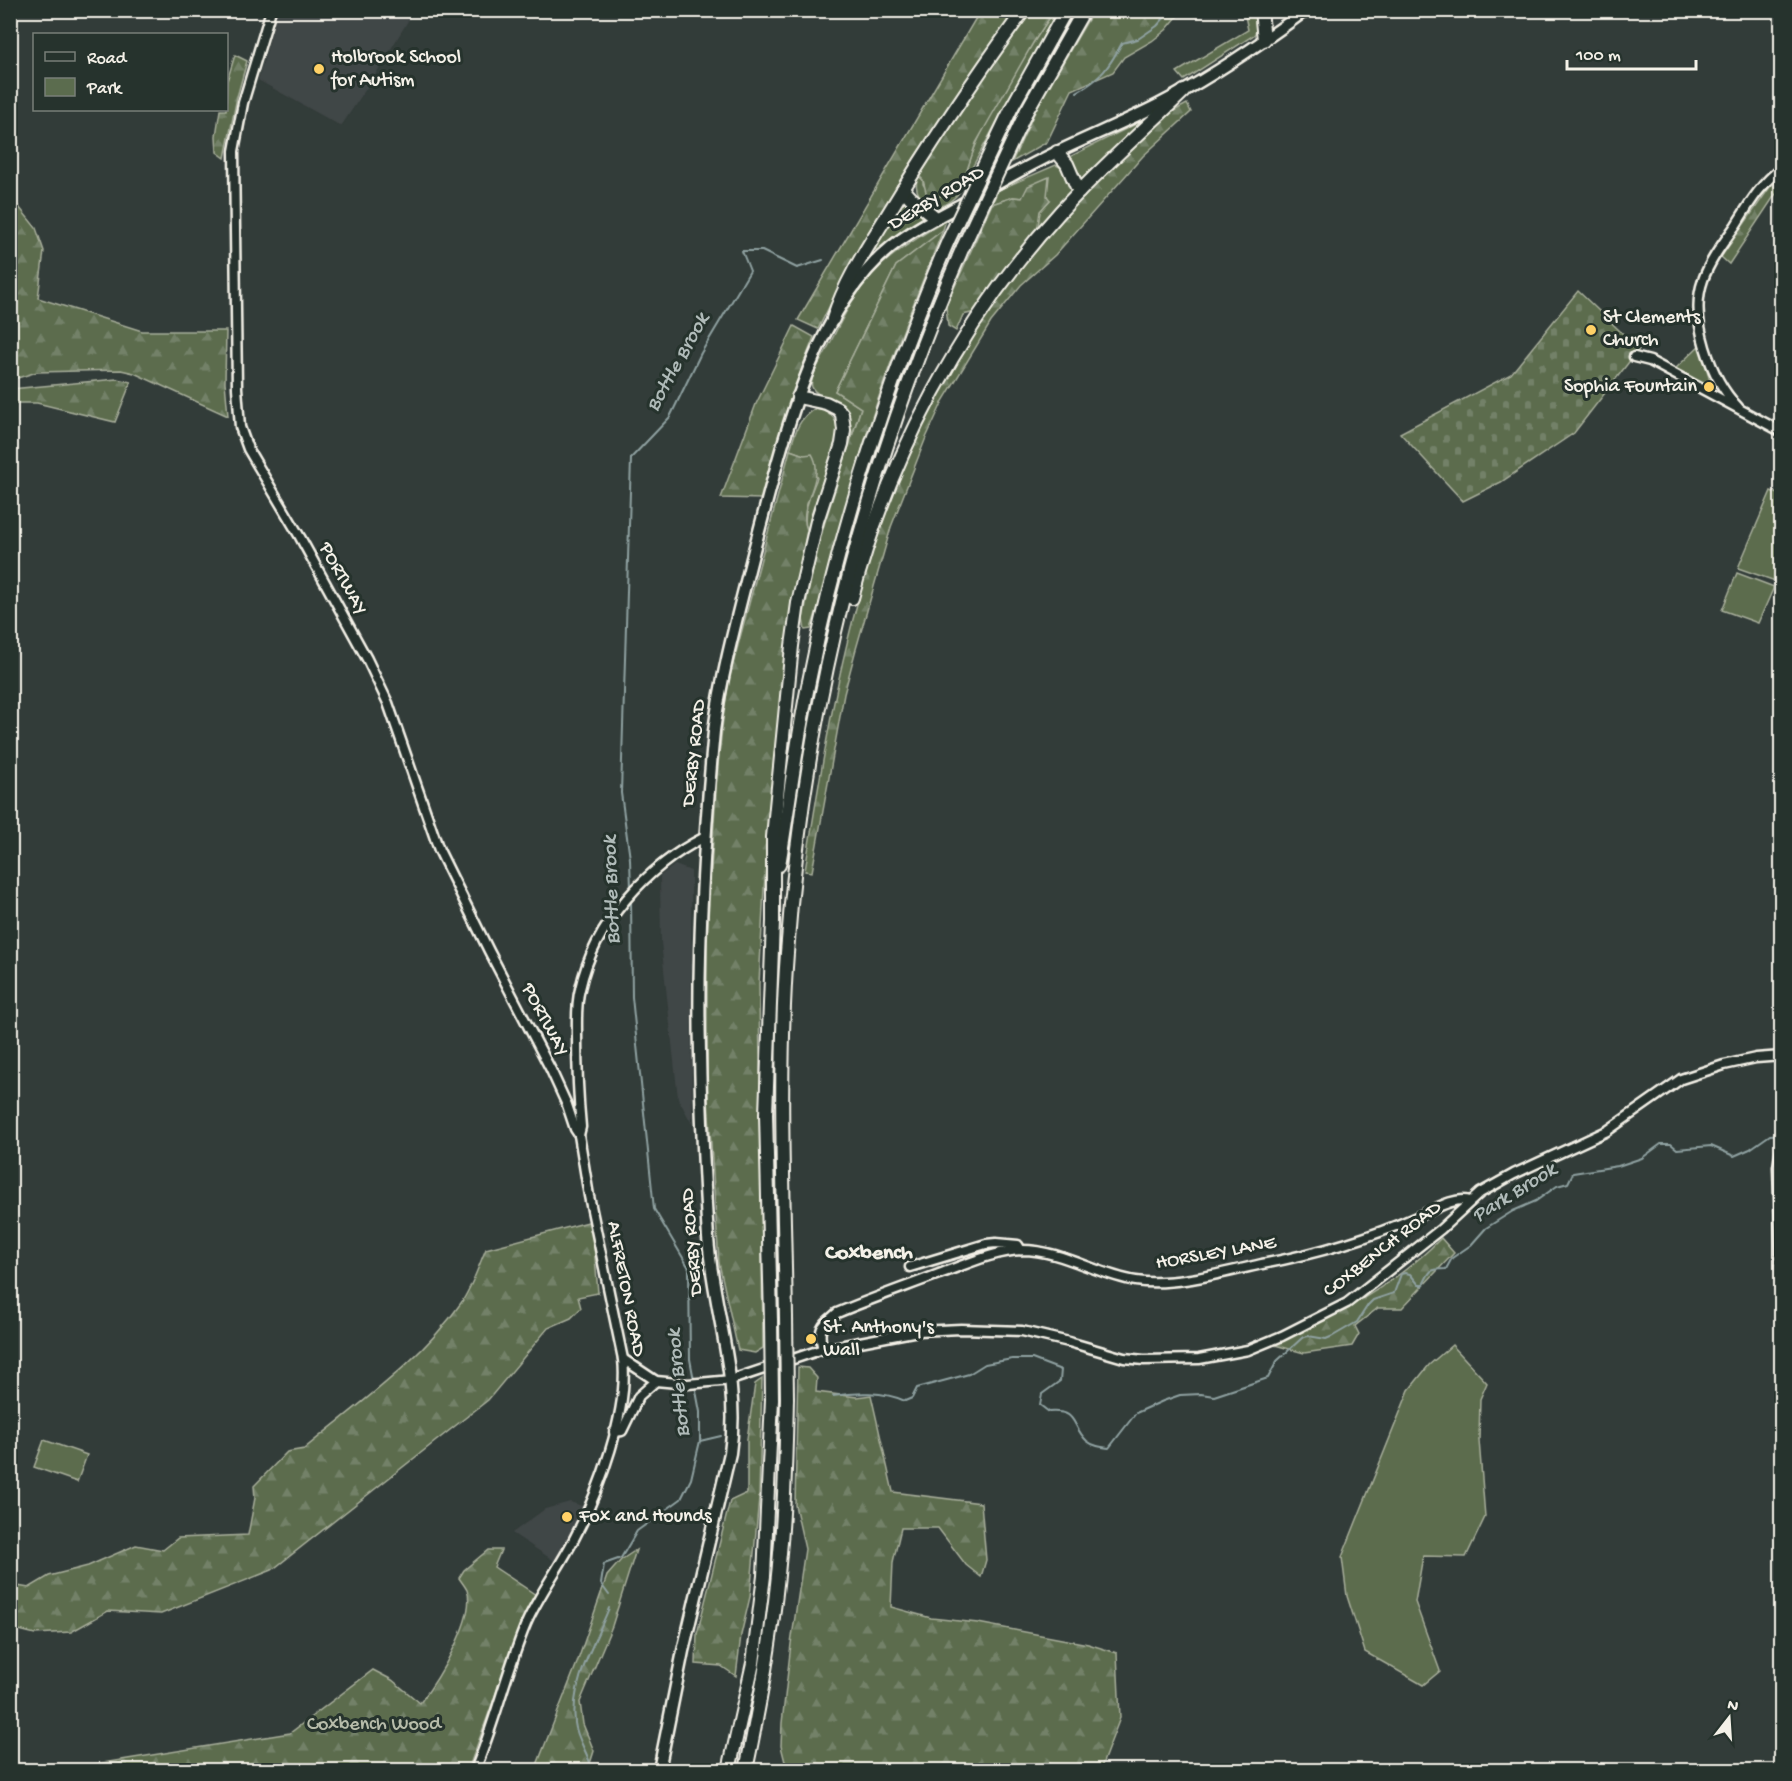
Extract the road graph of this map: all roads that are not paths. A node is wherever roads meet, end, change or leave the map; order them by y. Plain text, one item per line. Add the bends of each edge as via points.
1 (271, 10) edge
2 (1024, 10) edge
3 (1066, 10) edge
4 (1084, 10) edge
5 (1261, 10) edge
6 (1303, 11) edge
7 (1264, 40) junction
8 (1184, 91) junction
9 (1058, 152) junction
10 (1782, 168) edge
11 (903, 189) junction
12 (1079, 192) junction
13 (936, 218) junction
14 (833, 320) junction
15 (1634, 357) dead end
16 (798, 397) junction
17 (1738, 407) junction
18 (1782, 432) edge
19 (803, 801) junction
20 (705, 837) junction
21 (773, 908) junction
22 (1782, 1056) edge
23 (579, 1135) junction
24 (1782, 1142) edge
25 (1470, 1201) junction
26 (1021, 1250) junction
27 (910, 1267) dead end
28 (1782, 1291) edge
29 (823, 1349) junction
30 (623, 1359) junction
31 (730, 1380) junction
32 (656, 1382) junction
33 (614, 1432) junction
34 (475, 1770) edge
35 (659, 1770) edge
36 (729, 1770) edge
37 (746, 1770) edge

1 - 23 street, PORTWAY via 243,103 233,164 240,428 248,449 367,658 388,703 439,850 551,1070
2 - 11 highway
3 - 21 highway, bridge via 1012,107 948,241 883,409 829,588 800,730
4 - 19 highway, bridge via 1026,112 963,247 896,416 867,507 834,636
5 - 7 highway
6 - 7 main road, DERBY ROAD
7 - 8 main road, DERBY ROAD
8 - 9 main road, DERBY ROAD
8 - 12 highway
9 - 12 highway
9 - 13 main road, DERBY ROAD
10 - 17 street via 1762,185 1744,212 1708,269 1699,294 1700,323 1712,366 1723,389
11 - 13 highway
11 - 14 highway via 841,294
12 - 19 highway via 1029,249 980,315 930,397 894,472 859,572
13 - 14 main road, DERBY ROAD via 906,236 873,264
14 - 16 main road, DERBY ROAD
15 - 17 street via 1650,361
16 - 20 main road, DERBY ROAD via 769,493 722,679
16 - 21 highway via 838,409 844,430 808,557 792,646 773,837
17 - 18 street
19 - 37 highway, bridge via 791,901 781,1110 787,1398 784,1514 765,1674
20 - 23 street, ALFRETON ROAD via 676,853 636,890 612,918 589,958 580,989 577,1025
20 - 31 main road, DERBY ROAD via 699,1008 703,1157 711,1267
21 - 36 highway, bridge via 766,1114 772,1399 764,1576 753,1663
22 - 25 street, COXBENCH ROAD via 1724,1065 1681,1079 1607,1131 1514,1174
23 - 30 street, ALFRETON ROAD
24 - 28 street via 1778,1167
25 - 26 street, HORSLEY LANE via 1445,1205 1331,1247 1170,1281 1125,1279
25 - 29 street, COXBENCH ROAD via 1441,1229 1347,1303 1258,1346 1219,1356 1176,1360 1124,1358 1041,1334 1001,1329 918,1331
26 - 27 street via 1018,1245 986,1244
26 - 29 street, HORSLEY LANE via 990,1256 837,1313 821,1328
29 - 31 street, COXBENCH ROAD
30 - 32 street
30 - 33 street, ALFRETON ROAD via 622,1396
31 - 32 street, COXBENCH ROAD
31 - 35 main road, DERBY ROAD via 730,1453
32 - 33 street via 639,1396 621,1431
33 - 34 street, ALFRETON ROAD via 596,1494 516,1648

